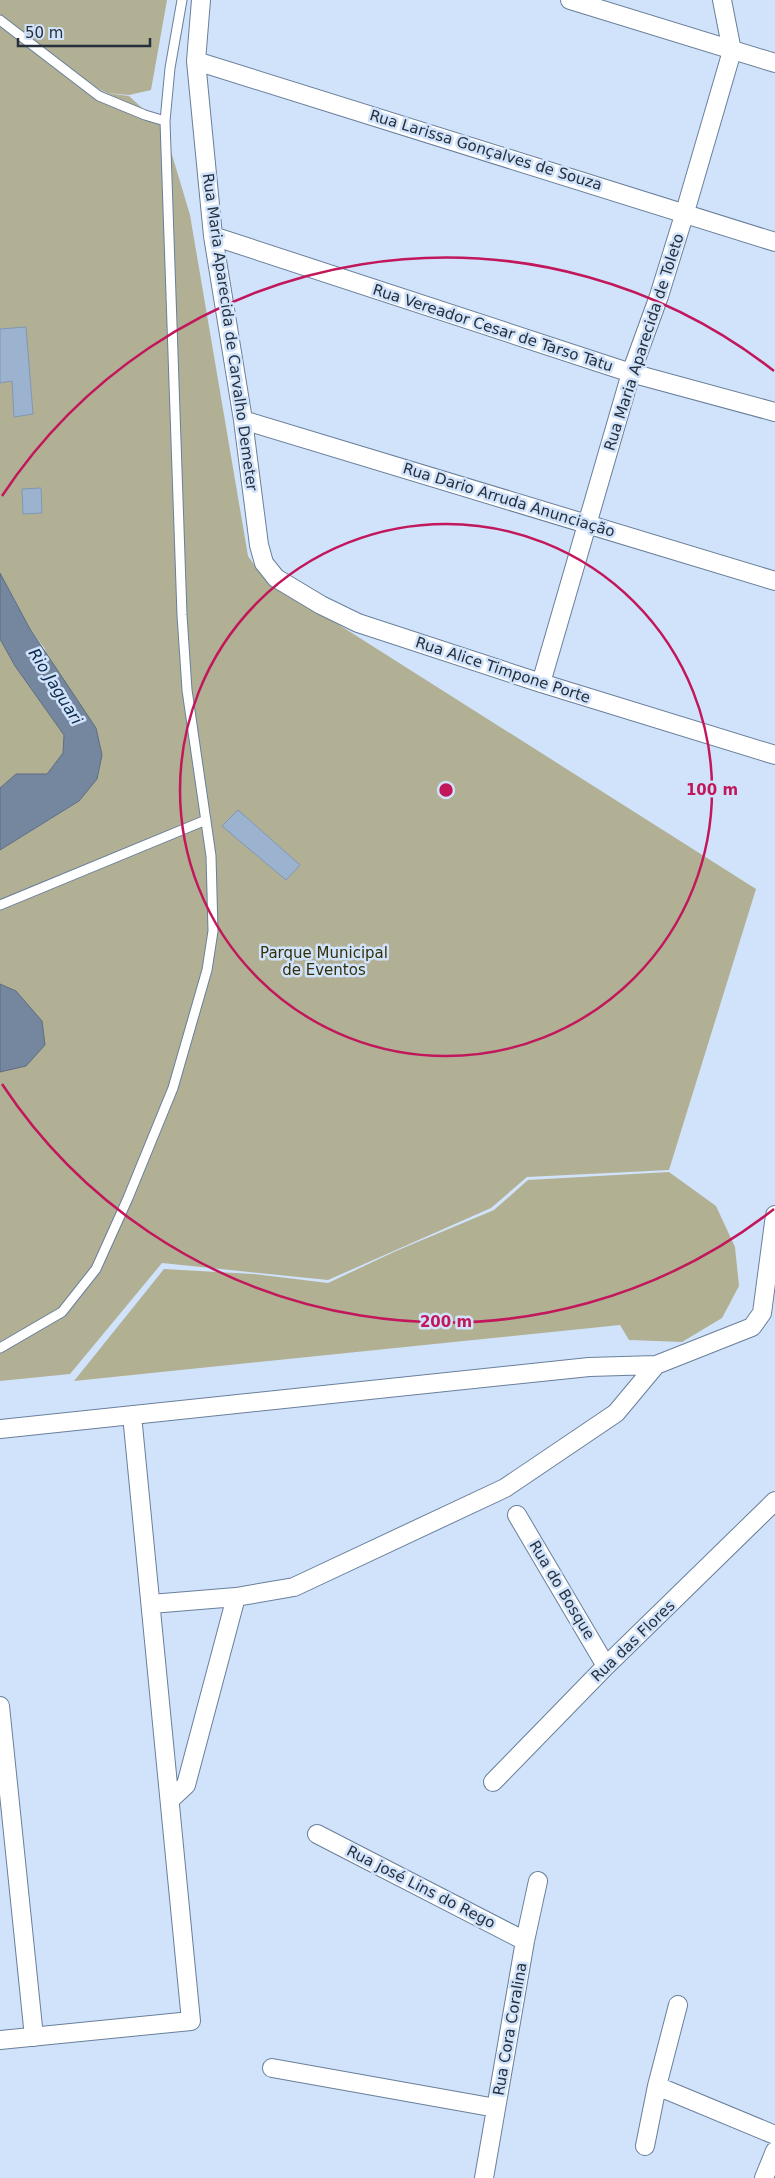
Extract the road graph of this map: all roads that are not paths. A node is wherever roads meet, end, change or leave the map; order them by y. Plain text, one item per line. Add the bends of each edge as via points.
1 (182, 0) edge
2 (201, 0) edge
3 (570, 0) edge
4 (722, 0) edge
5 (0, 20) edge
6 (732, 51) junction
7 (196, 61) junction
8 (775, 63) edge
9 (165, 121) junction
10 (685, 212) junction
11 (214, 236) junction
12 (775, 242) edge
13 (631, 372) junction
14 (775, 412) edge
15 (243, 420) junction
16 (588, 524) junction
17 (259, 545) joint
18 (775, 580) edge
19 (542, 683) junction
20 (775, 755) edge
21 (206, 820) junction
22 (0, 905) edge
23 (775, 1215) edge
24 (774, 1245) edge
25 (0, 1348) edge
26 (656, 1365) junction
27 (132, 1415) junction
28 (0, 1429) edge
29 (775, 1501) edge
30 (517, 1515) dead end
31 (236, 1597) junction
32 (151, 1604) junction
33 (606, 1666) junction
34 (0, 1706) edge
35 (493, 1782) dead end
36 (4, 1783) edge
37 (170, 1800) junction
38 (317, 1834) dead end
39 (538, 1881) dead end
40 (525, 1941) junction
41 (678, 2005) dead end
42 (34, 2037) junction
43 (0, 2040) edge
44 (272, 2068) dead end
45 (657, 2086) junction
46 (496, 2108) junction
47 (775, 2135) edge
48 (645, 2146) dead end
49 (775, 2150) edge
50 (484, 2178) edge
51 (764, 2178) edge

1 - 9 lane
2 - 7 street, Rua Maria Aparecida de Carvalho Demeter
3 - 6 street
4 - 6 street, Rua Maria Aparecida de Toleto
5 - 9 lane via 99,96
6 - 8 street
6 - 10 street, Rua Maria Aparecida de Toleto
7 - 10 street, Rua Larissa Gonçalves de Souza
7 - 11 street, Rua Maria Aparecida de Carvalho Demeter
9 - 21 lane via 182,615 187,690
10 - 12 street, Rua Larissa Gonçalves de Souza
10 - 13 street, Rua Maria Aparecida de Toleto
11 - 13 street, Rua Vereador Cesar de Tarso Tatu
11 - 15 street, Rua Maria Aparecida de Carvalho Demeter
13 - 14 street, Rua Vereador Cesar de Tarso Tatu
13 - 16 street, Rua Maria Aparecida de Toleto
15 - 16 street, Rua Dario Arruda Anunciação
15 - 17 street, Rua Maria Aparecida de Carvalho Demeter
16 - 18 street, Rua Dario Arruda Anunciação
16 - 19 street, Rua Maria Aparecida de Toleto
17 - 19 street, Rua Alice Timpone Porte via 264,563 276,578 321,606 358,623
19 - 20 street, Rua Alice Timpone Porte
21 - 22 lane
21 - 25 lane via 211,856 213,931 207,970 173,1088 96,1269 62,1312
23 - 24 street
24 - 26 street via 762,1313 752,1327
26 - 27 street via 588,1367
26 - 31 street via 616,1413 506,1488 294,1587
27 - 28 street
27 - 32 street
29 - 33 street, Rua das Flores
30 - 33 street, Rua do Bosque
31 - 32 street
31 - 37 street via 186,1785
32 - 37 street
33 - 35 street, Rua das Flores
34 - 36 street
36 - 42 street
37 - 42 street via 191,2021
38 - 40 street, Rua josé Lins do Rego
39 - 40 street, Rua Cora Coralina
40 - 46 street, Rua Cora Coralina
41 - 45 street
42 - 43 street
44 - 46 street
45 - 47 street
45 - 48 street
46 - 50 street, Rua Cora Coralina
49 - 51 street

